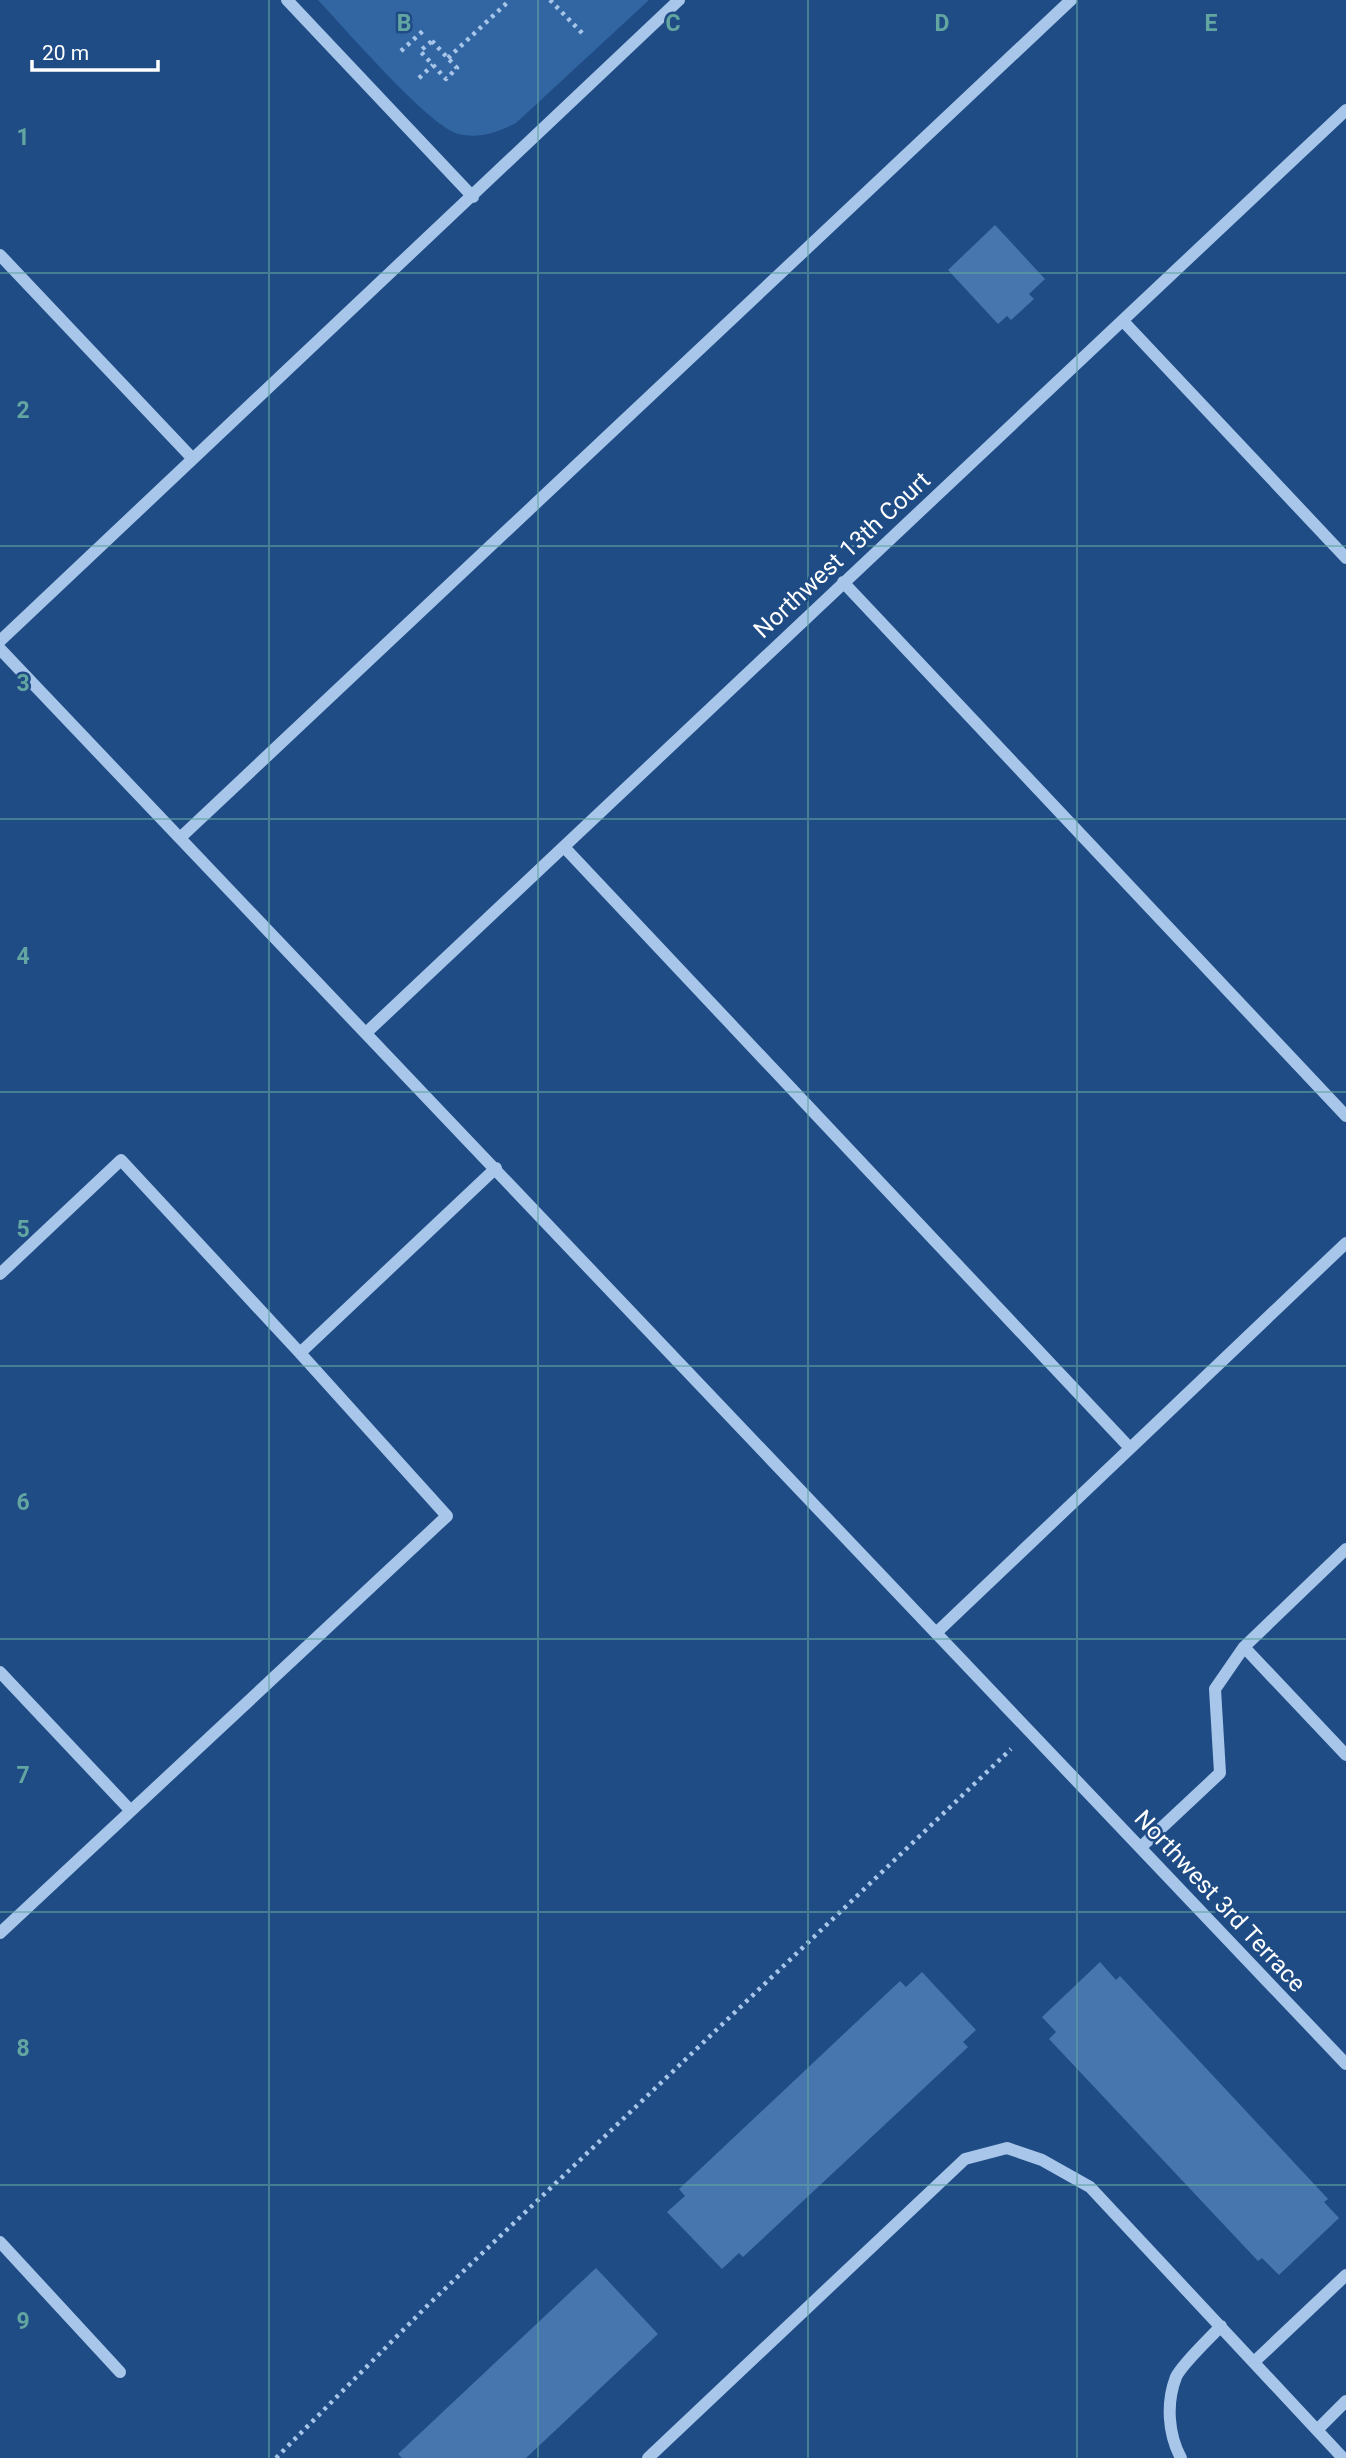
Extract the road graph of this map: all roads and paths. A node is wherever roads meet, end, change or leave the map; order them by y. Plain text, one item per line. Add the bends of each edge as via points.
1 (287, 0) edge
2 (510, 0) edge
3 (550, 0) edge
4 (679, 0) edge
5 (1071, 0) edge
6 (426, 27) dead end
7 (583, 34) dead end
8 (401, 51) dead end
9 (448, 58) junction
10 (433, 65) junction
11 (419, 78) dead end
12 (1346, 110) edge
13 (472, 197) junction
14 (0, 255) edge
15 (1123, 321) junction
16 (193, 459) junction
17 (1346, 558) edge
18 (844, 582) junction
19 (0, 641) edge
20 (0, 649) edge
21 (181, 837) junction
22 (564, 847) junction
23 (367, 1032) junction
24 (1346, 1116) edge
25 (496, 1168) junction
26 (1346, 1243) edge
27 (0, 1274) edge
28 (300, 1353) junction
29 (1129, 1447) junction
30 (1346, 1549) edge
31 (936, 1633) junction
32 (1244, 1647) junction
33 (0, 1672) edge
34 (1030, 1731) junction
35 (1346, 1755) edge
36 (131, 1811) junction
37 (1142, 1847) junction
38 (0, 1933) edge
39 (1346, 2064) edge
40 (0, 2242) edge
41 (1346, 2275) edge
42 (1336, 2284) junction
43 (1346, 2295) edge
44 (1221, 2326) junction
45 (1254, 2362) junction
46 (120, 2372) dead end
47 (1346, 2401) edge
48 (1317, 2430) junction
49 (276, 2458) edge
50 (648, 2458) edge
51 (1181, 2458) edge
52 (1343, 2458) edge

1 - 13 street
2 - 9 path
3 - 7 path
4 - 13 street
5 - 21 street
6 - 8 path
9 - 10 path via 457,68 446,79
9 - 10 path via 432,41 420,51
10 - 11 path
12 - 15 street, Northwest 13th Court
13 - 16 street
14 - 16 street
15 - 17 street
15 - 18 street, Northwest 13th Court
16 - 19 street
18 - 22 street, Northwest 13th Court
18 - 24 street
20 - 21 street
21 - 23 street, Northwest 3rd Terrace
22 - 23 street, Northwest 13th Court
22 - 29 street
23 - 25 street, Northwest 3rd Terrace
25 - 28 street
25 - 31 street, Northwest 3rd Terrace
26 - 29 street
27 - 28 street via 121,1160
28 - 36 street via 447,1516
29 - 31 street
30 - 32 street
31 - 34 street, Northwest 3rd Terrace
32 - 35 street
32 - 37 street via 1215,1689 1220,1773
33 - 36 street
34 - 37 street, Northwest 3rd Terrace
34 - 49 path via 429,2304
36 - 38 street
37 - 39 street, Northwest 3rd Terrace
40 - 46 street
41 - 42 street
42 - 43 street
42 - 45 street
44 - 45 street
44 - 50 street via 1090,2187 1042,2160 1007,2148 965,2159
44 - 51 street via 1177,2375 1169,2412 1173,2444
45 - 48 street
47 - 48 street
48 - 52 street

